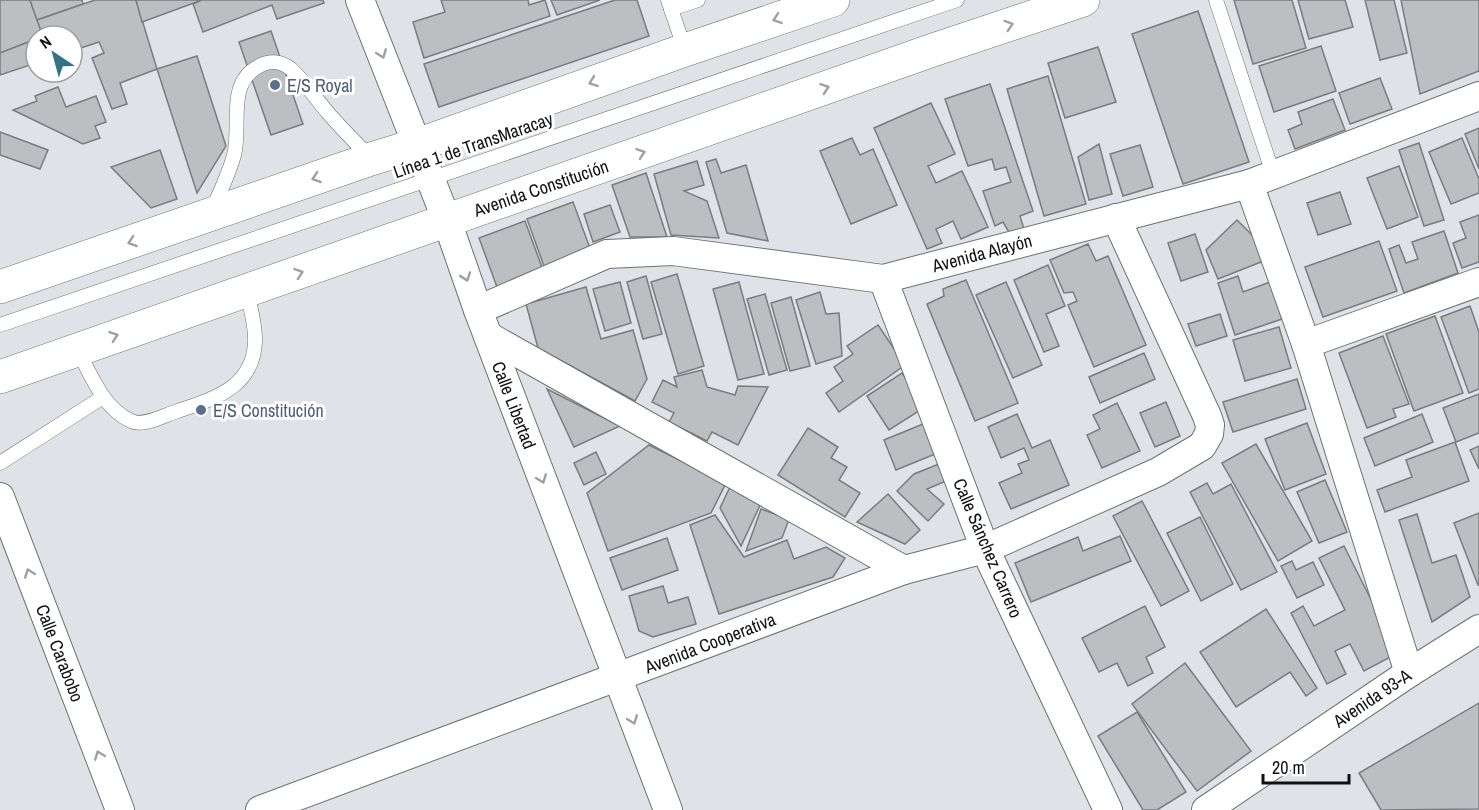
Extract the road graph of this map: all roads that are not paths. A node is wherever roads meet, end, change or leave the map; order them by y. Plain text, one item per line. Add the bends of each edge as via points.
1 (360, 0) edge
2 (698, 0) edge
3 (832, 0) edge
4 (957, 0) edge
5 (1083, 0) edge
6 (1216, 0) edge
7 (669, 4) edge
8 (685, 50) junction
9 (1479, 96) edge
10 (417, 145) junction
11 (371, 159) junction
12 (430, 179) junction
13 (1261, 179) junction
14 (210, 214) junction
15 (1116, 218) junction
16 (447, 221) junction
17 (883, 279) junction
18 (1479, 282) edge
19 (0, 287) edge
20 (247, 291) junction
21 (478, 310) junction
22 (0, 324) edge
23 (488, 336) junction
24 (1306, 344) junction
25 (77, 349) junction
26 (0, 377) edge
27 (103, 397) junction
28 (0, 463) edge
29 (0, 497) edge
30 (985, 549) junction
31 (904, 570) junction
32 (1479, 629) edge
33 (1409, 673) junction
34 (617, 678) junction
35 (120, 810) edge
36 (260, 810) edge
37 (668, 810) edge
38 (1108, 810) edge
39 (1206, 810) edge

1 -> 10 street, Calle Libertad
2 - 7 lane
3 -> 8 street
4 - 12 lane, Línea 1 de TransMaracay
16 -> 5 street, Avenida Constitución
6 - 13 lane
7 - 8 lane
8 -> 10 street
9 - 13 street, Avenida Alayón
10 - 11 street
10 - 12 street, Calle Libertad
11 -> 14 street
11 - 14 lane via 289,67 264,63 243,78 238,96 235,154
12 - 16 street, Calle Libertad
12 - 22 lane, Línea 1 de TransMaracay
13 - 15 street, Avenida Alayón
13 - 24 street
14 -> 19 street
15 - 17 street, Avenida Alayón
15 - 30 street, Avenida Cooperativa via 1210,425 1209,434 1202,446 1158,472
20 -> 16 street, Avenida Constitución
16 -> 21 street, Calle Libertad
17 - 21 street, Avenida Alayón via 673,251 607,254
17 - 30 street, Calle Sánchez Carrero
18 - 24 street
25 -> 20 street, Avenida Constitución
20 - 27 lane via 255,341 249,367 234,386 218,397 133,423 114,411
21 - 23 street, Calle Libertad
23 - 31 street
23 -> 34 street, Calle Libertad
24 - 33 street
25 - 26 street, Avenida Constitución
25 - 27 lane
27 - 28 lane
35 -> 29 street, Calle Carabobo
30 - 31 street, Avenida Cooperativa
30 - 38 street, Calle Sánchez Carrero
31 - 34 street, Avenida Cooperativa
32 - 33 street, Avenida 93-A
33 - 39 street, Avenida 93-A
34 - 36 street, Avenida Cooperativa
34 -> 37 street, Calle Libertad

